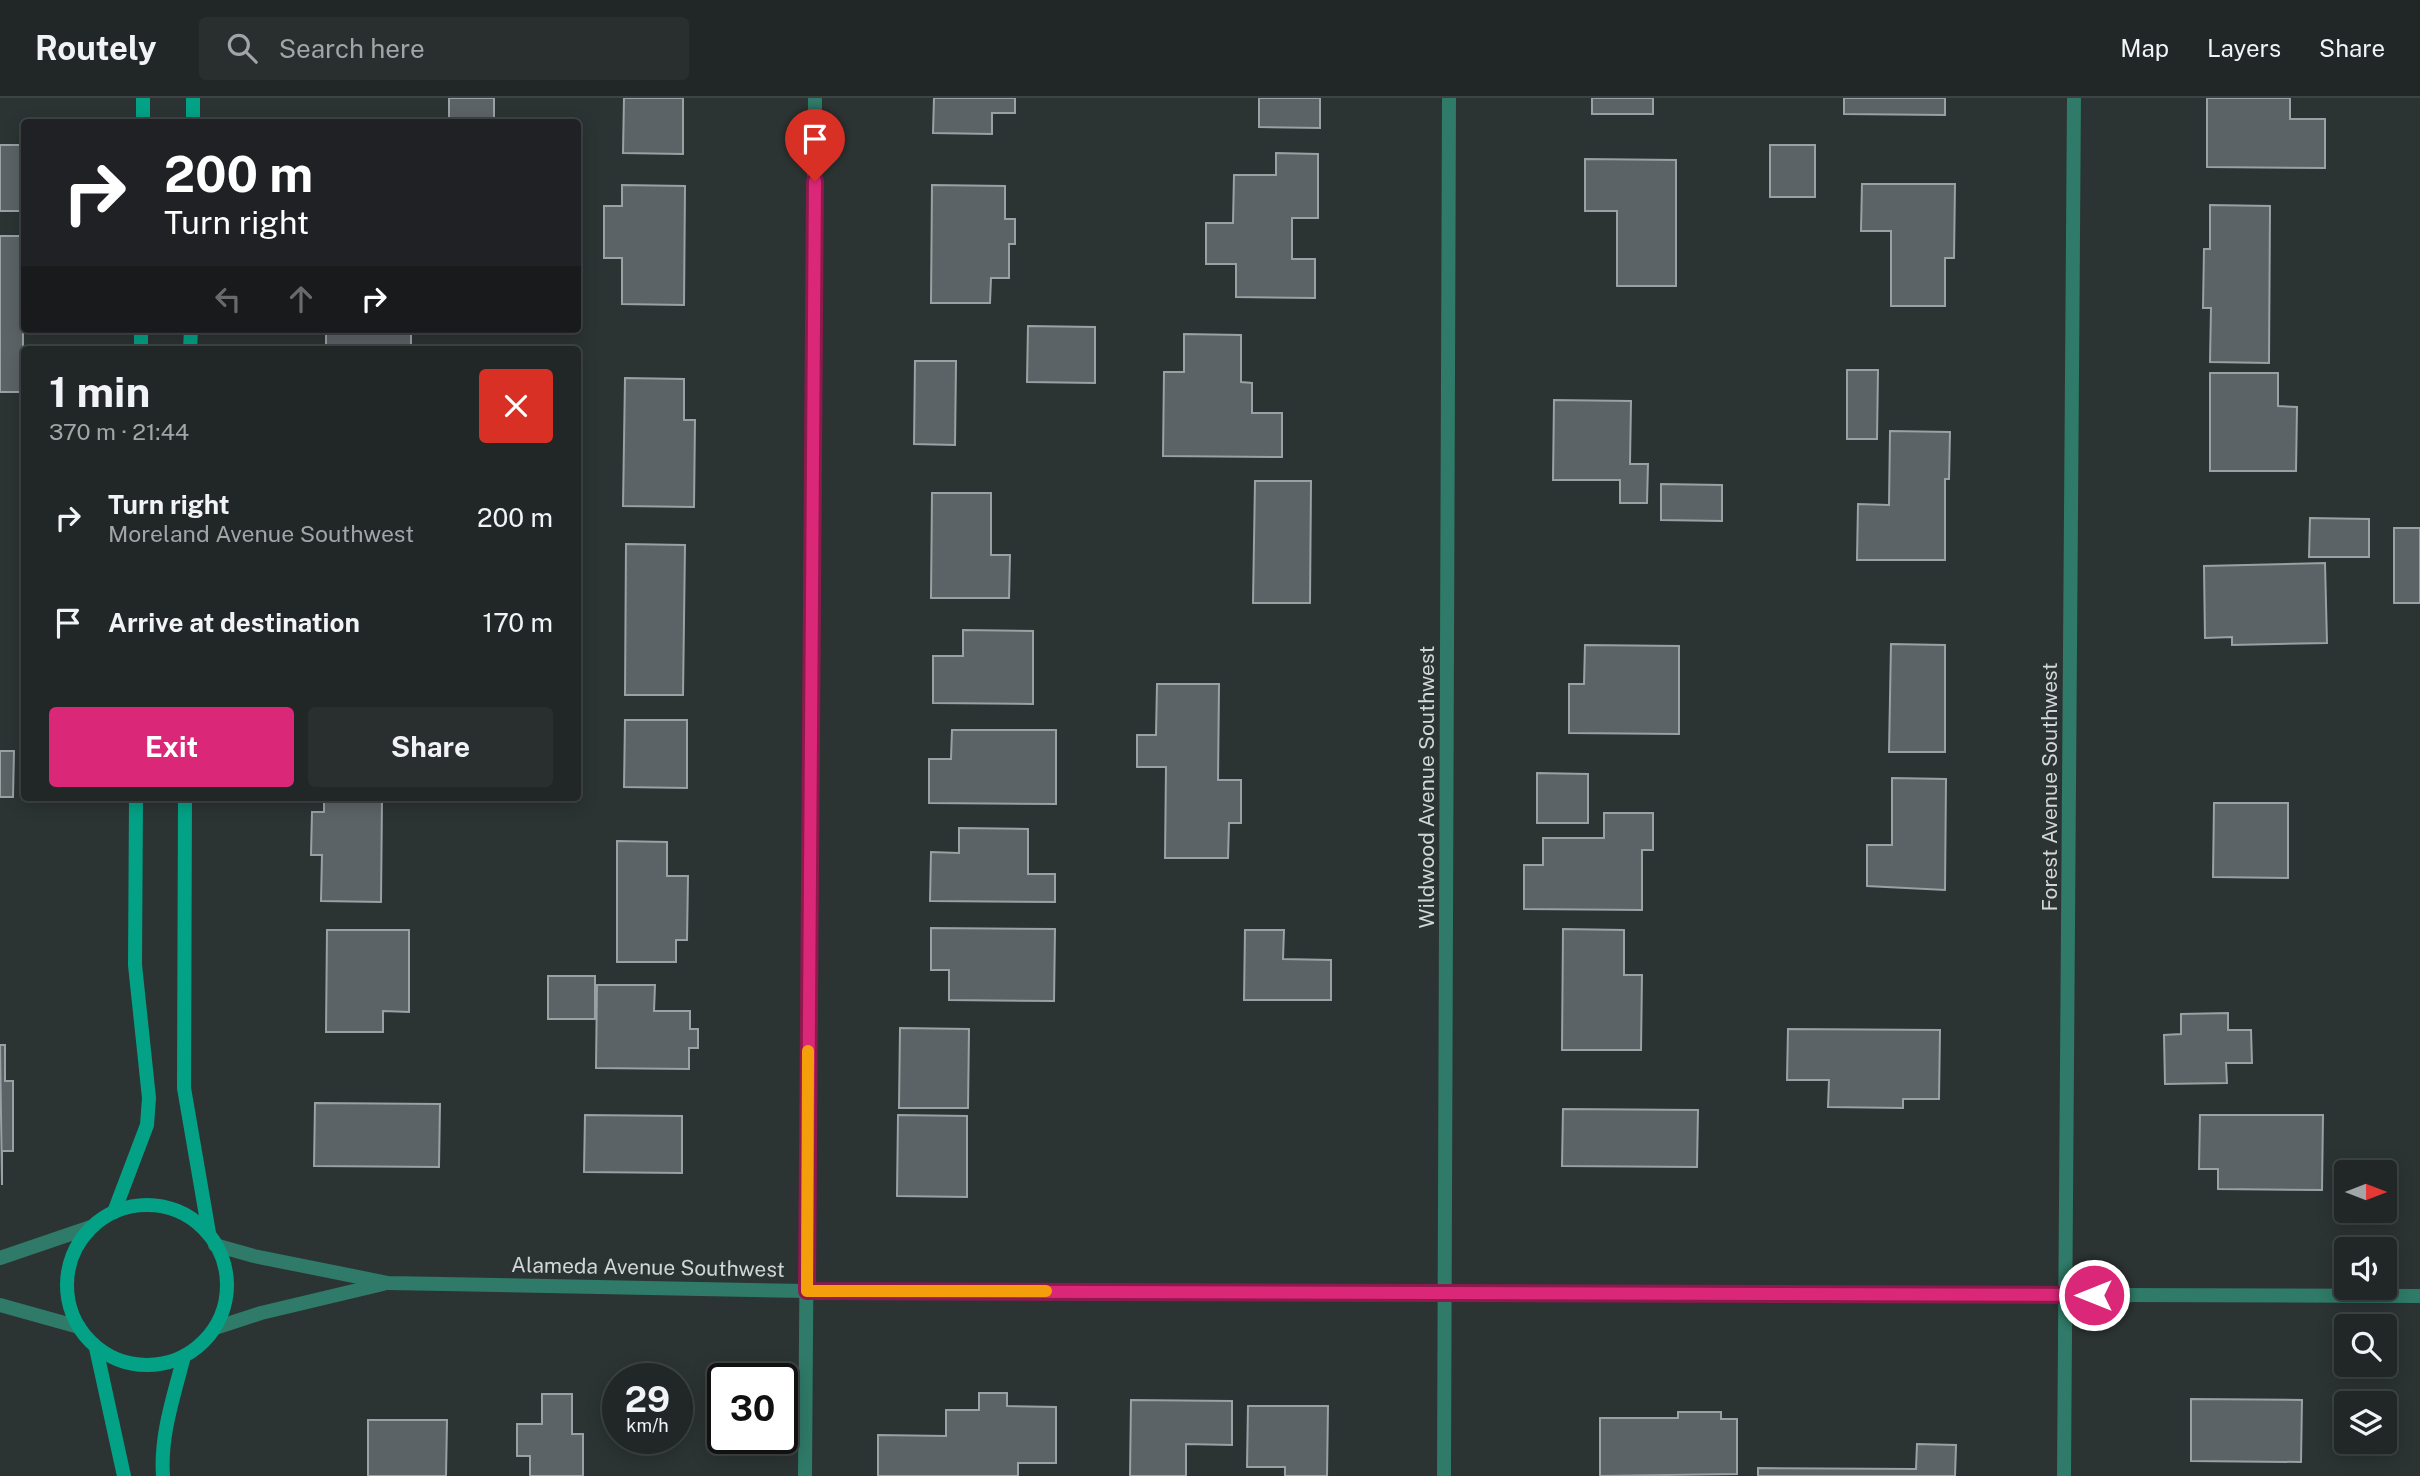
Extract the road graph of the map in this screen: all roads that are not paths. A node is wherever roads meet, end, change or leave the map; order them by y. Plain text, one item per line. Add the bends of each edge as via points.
1 (143, 98) edge
2 (193, 98) edge
3 (815, 98) edge
4 (1449, 98) edge
5 (2074, 98) edge
6 (143, 119) edge
7 (193, 119) edge
8 (136, 801) edge
9 (185, 801) edge
10 (114, 1212) junction
11 (91, 1227) junction
12 (212, 1239) junction
13 (0, 1258) edge
14 (388, 1283) junction
15 (807, 1291) junction
16 (1446, 1293) junction
17 (2066, 1295) junction
18 (2420, 1296) edge
19 (0, 1305) edge
20 (79, 1327) junction
21 (215, 1328) junction
22 (96, 1348) junction
23 (184, 1356) junction
24 (124, 1476) edge
25 (163, 1476) edge
26 (806, 1476) edge
27 (1444, 1476) edge
28 (2064, 1476) edge

1 - 6 main road
2 - 7 main road
3 - 15 street
4 - 16 street, Wildwood Avenue Southwest
5 - 17 street, Forest Avenue Southwest
8 - 10 main road via 135,965 149,1098 147,1125
9 - 12 main road via 184,1088 195,1171
10 - 11 main road
10 - 12 main road via 141,1205 166,1207 189,1217
11 - 13 street
11 - 20 main road via 75,1249 67,1275 68,1303
12 - 14 street, Alameda Avenue Southwest via 254,1256
12 - 21 main road via 227,1280 225,1305
14 - 15 street, Alameda Avenue Southwest
14 - 21 street, Alameda Avenue Southwest
15 - 16 street, Alameda Avenue Southwest
15 - 26 street
16 - 17 street, Alameda Avenue Southwest
16 - 27 street, Wildwood Avenue Southwest
17 - 18 street, Alameda Avenue Southwest
17 - 28 street, Forest Avenue Southwest
19 - 20 street
20 - 22 main road
21 - 23 main road
22 - 23 main road via 121,1362 148,1366
22 - 24 main road
23 - 25 main road via 164,1435

